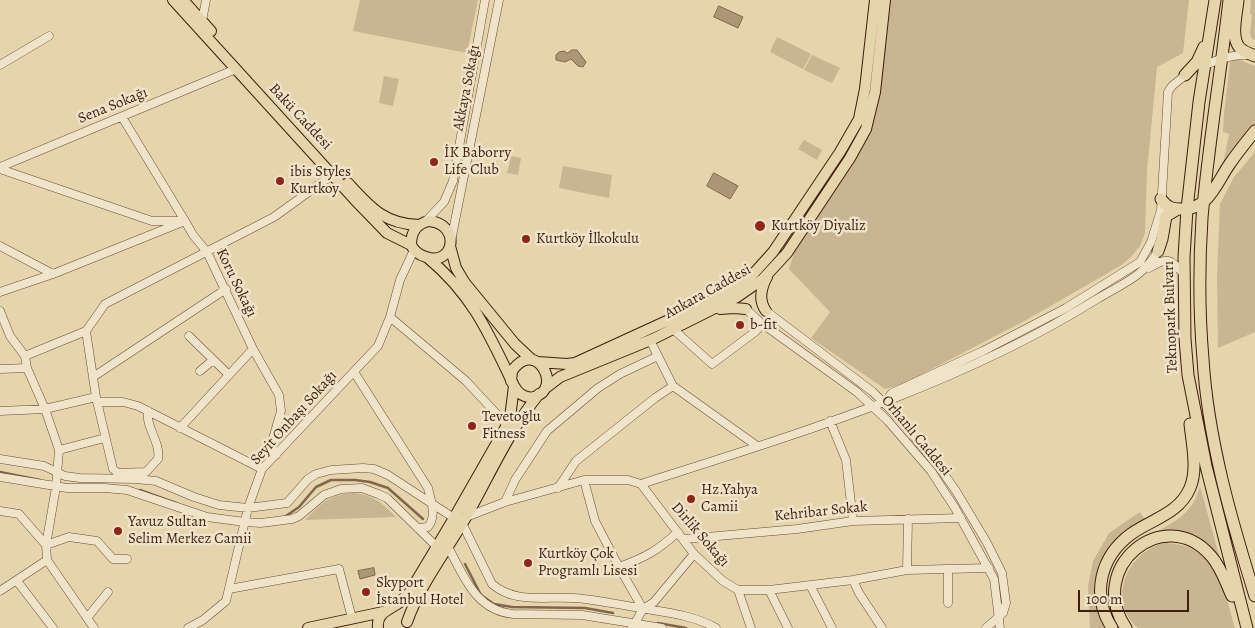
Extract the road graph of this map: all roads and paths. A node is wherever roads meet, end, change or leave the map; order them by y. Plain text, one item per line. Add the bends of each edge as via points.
1 (173, 0) edge
2 (183, 0) edge
3 (206, 0) edge
4 (485, 0) edge
5 (499, 0) edge
6 (875, 0) edge
7 (885, 0) edge
8 (1215, 0) edge
9 (1229, 0) edge
10 (1238, 0) edge
11 (202, 21) junction
12 (1212, 27) junction
13 (48, 36) dead end
14 (1255, 56) edge
15 (1222, 58) junction
16 (0, 65) edge
17 (1205, 65) junction
18 (236, 70) junction
19 (1184, 75) junction
20 (122, 117) junction
21 (1255, 131) edge
22 (0, 168) edge
23 (332, 174) junction
24 (1161, 199) junction
25 (1204, 203) junction
26 (1182, 209) junction
27 (185, 221) junction
28 (422, 223) junction
29 (451, 244) junction
30 (0, 246) edge
31 (413, 247) junction
32 (1158, 251) joint
33 (207, 252) junction
34 (428, 258) junction
35 (769, 273) junction
36 (1140, 273) junction
37 (1183, 273) junction
38 (53, 274) junction
39 (744, 286) junction
40 (226, 289) junction
41 (0, 292) edge
42 (737, 297) junction
43 (1066, 308) junction
44 (746, 309) junction
45 (712, 310) junction
46 (0, 311) edge
47 (766, 311) junction
48 (1073, 314) junction
49 (390, 317) junction
50 (762, 324) junction
51 (673, 329) junction
52 (86, 331) junction
53 (0, 336) edge
54 (10, 336) junction
55 (189, 336) dead end
56 (650, 340) junction
57 (253, 349) junction
58 (984, 355) junction
59 (25, 356) junction
60 (658, 356) junction
61 (213, 360) junction
62 (535, 361) junction
63 (27, 368) junction
64 (0, 370) edge
65 (200, 371) dead end
66 (354, 372) junction
67 (229, 375) junction
68 (1188, 375) junction
69 (93, 377) junction
70 (512, 384) junction
71 (672, 386) junction
72 (543, 391) junction
73 (97, 400) junction
74 (884, 403) junction
75 (874, 406) junction
76 (45, 409) junction
77 (0, 410) edge
78 (148, 411) junction
79 (830, 421) junction
80 (507, 425) junction
81 (180, 428) junction
82 (105, 438) junction
83 (757, 446) junction
84 (60, 450) junction
85 (276, 455) junction
86 (0, 459) edge
87 (262, 469) junction
88 (58, 472) junction
89 (0, 477) edge
90 (584, 480) junction
91 (641, 484) junction
92 (56, 487) junction
93 (558, 488) junction
94 (505, 502) junction
95 (1229, 502) junction
96 (432, 504) junction
97 (216, 505) junction
98 (248, 508) junction
99 (0, 511) edge
100 (210, 517) junction
101 (961, 518) junction
102 (908, 519) junction
103 (461, 520) junction
104 (853, 521) junction
105 (245, 522) junction
106 (418, 528) junction
107 (678, 532) junction
108 (684, 539) junction
109 (46, 545) junction
110 (436, 546) junction
111 (448, 547) junction
112 (694, 554) junction
113 (127, 559) dead end
114 (47, 560) junction
115 (619, 567) junction
116 (988, 568) junction
117 (948, 569) junction
118 (907, 570) junction
119 (1255, 570) edge
120 (853, 580) junction
121 (17, 581) junction
122 (810, 585) junction
123 (228, 589) junction
124 (738, 590) junction
125 (769, 590) junction
126 (0, 591) edge
127 (108, 592) dead end
128 (1255, 596) edge
129 (948, 603) dead end
130 (643, 609) junction
131 (385, 611) junction
132 (88, 618) junction
133 (352, 618) junction
134 (998, 618) junction
135 (406, 625) edge
136 (633, 626) edge
137 (53, 628) edge
138 (94, 628) edge
139 (188, 628) edge
140 (308, 628) edge
141 (378, 628) edge
142 (662, 628) edge
143 (716, 628) edge
144 (751, 628) edge
145 (788, 628) edge
146 (832, 628) edge
147 (882, 628) edge
148 (986, 628) edge
149 (1000, 628) edge
150 (1112, 628) edge
151 (1126, 628) edge
152 (1247, 628) edge

1 - 18 main road, Bakü Caddesi
2 - 11 main road, Bakü Caddesi
3 - 11 street
4 - 28 street, Akkaya Sokağı via 453,181 444,202
5 - 29 street, Akkaya Sokağı
6 - 39 main road, Ankara Caddesi via 859,119 773,252
7 - 35 main road, Ankara Caddesi via 875,92 866,128 850,158 787,253
8 - 12 highway, Teknopark Bulvarı
9 - 15 highway, Teknopark Bulvarı
10 - 14 highway via 1237,43
11 - 28 main road, Bakü Caddesi via 370,206 390,220 406,225
12 - 17 highway, Teknopark Bulvarı
12 - 19 highway via 1202,52
13 - 16 street
14 - 15 street
15 - 17 street
15 - 25 highway, Teknopark Bulvarı
17 - 19 street
17 - 26 highway, Teknopark Bulvarı
18 - 20 street, Sena Sokağı
18 - 23 main road, Bakü Caddesi
19 - 24 street via 1172,86 1167,98
20 - 22 street, Sena Sokağı
20 - 27 street, Koru Sokağı
21 - 25 highway
22 - 27 street via 152,221
23 - 31 main road, Bakü Caddesi via 387,233
23 - 33 street via 274,217
24 - 26 highway via 1167,206
24 - 43 street via 1151,242 1140,262
25 - 26 highway
25 - 95 highway, Teknopark Bulvarı via 1201,275 1203,361 1213,433
26 - 32 highway via 1166,216
26 - 37 highway, Teknopark Bulvarı
27 - 33 street, Koru Sokağı
27 - 38 street
28 - 29 main road, Bakü Caddesi via 442,224
28 - 31 main road via 413,232
29 - 34 main road via 448,252 439,259
29 - 62 main road, Bakü Caddesi via 456,268 465,283 515,344
30 - 38 street
31 - 34 main road, Bakü Caddesi
31 - 49 street, Seyit Onbaşı Sokağı
32 - 36 street via 1149,266
33 - 40 street, Koru Sokağı
33 - 52 street via 104,304
34 - 70 main road, Bakü Caddesi via 444,271 480,317
35 - 39 main road, Ankara Caddesi via 763,280
35 - 47 main road via 760,298
36 - 37 street via 1168,260
36 - 48 street
37 - 68 highway, Teknopark Bulvarı
38 - 41 street
39 - 42 main road, Ankara Caddesi
39 - 47 main road
39 - 62 main road, Ankara Caddesi via 575,363
40 - 57 street, Koru Sokağı
40 - 69 street
42 - 44 main road
42 - 45 main road, Ankara Caddesi
43 - 48 street
43 - 58 street
44 - 45 main road
44 - 50 street, Orhanlı Caddesi
45 - 51 main road, Ankara Caddesi
46 - 54 street
47 - 74 street, Orhanlı Caddesi via 864,384
48 - 58 street
49 - 66 street, Seyit Onbaşı Sokağı via 378,346
49 - 80 street via 466,381
50 - 51 street via 712,364
50 - 75 street, Orhanlı Caddesi
51 - 56 main road, Ankara Caddesi
52 - 59 street
52 - 69 street
53 - 54 street
54 - 59 street
55 - 61 street
56 - 60 street
56 - 72 main road, Ankara Caddesi via 560,377
57 - 67 street
57 - 85 street, Koru Sokağı via 279,395 281,411 272,446
58 - 74 street via 892,393
59 - 63 street
60 - 71 street
60 - 94 street via 598,388 547,431 515,480
61 - 65 street
61 - 67 street
62 - 70 main road via 520,362 512,371
62 - 72 main road via 548,381
63 - 64 street
63 - 76 street
66 - 85 street, Seyit Onbaşı Sokağı
66 - 96 street via 428,488
67 - 81 street
68 - 150 highway via 1192,480 1176,508 1130,535 1108,560 1101,578 1100,593 1103,610
68 - 152 highway, Teknopark Bulvarı via 1206,466
69 - 73 street
70 - 72 main road via 526,397 534,397
70 - 80 main road, Ankara Caddesi
71 - 83 street
71 - 93 street via 576,461
72 - 103 main road, Ankara Caddesi via 517,424
73 - 76 street
73 - 78 street via 123,402
73 - 82 street
74 - 75 street
74 - 134 street, Orhanlı Caddesi via 942,471 998,564 1006,603 1003,614
75 - 79 street
75 - 101 street, Orhanlı Caddesi via 931,471
76 - 77 street
76 - 84 street
78 - 81 street
78 - 82 street via 159,456 148,471 116,472
79 - 83 street
79 - 104 street via 846,460
80 - 103 main road, Ankara Caddesi
81 - 87 street
82 - 84 street
83 - 91 street
84 - 88 street
85 - 87 street, Seyit Onbaşı Sokağı
86 - 88 street via 44,466
87 - 98 street, Seyit Onbaşı Sokağı
88 - 92 street
88 - 97 street via 80,478 156,481
89 - 92 street
90 - 91 street via 628,480
90 - 93 street
90 - 115 street via 595,522
91 - 107 street, Dirlik Sokağı
92 - 100 street via 127,490
92 - 109 street
93 - 94 street
94 - 103 street
95 - 119 highway
95 - 128 highway, Teknopark Bulvarı
96 - 98 street via 388,475 353,468 311,476 290,501 283,504
96 - 103 street
96 - 106 street via 431,524
97 - 98 street
97 - 100 street via 216,513
98 - 105 street, Seyit Onbaşı Sokağı
99 - 109 street via 19,514
100 - 105 street
101 - 102 street, Kehribar Sokak
101 - 116 street, Orhanlı Caddesi
102 - 104 street, Kehribar Sokak
102 - 118 street
103 - 110 main road, Ankara Caddesi
103 - 111 main road, Ankara Caddesi
103 - 130 street via 492,584 509,595 573,598
104 - 108 street, Kehribar Sokak
105 - 106 street via 261,523 299,516 324,495 352,488 370,490 383,496
105 - 123 street, Seyit Onbaşı Sokağı
106 - 110 street
107 - 108 street, Dirlik Sokağı
107 - 115 street via 659,549
108 - 112 street, Dirlik Sokağı
109 - 113 street via 69,538 97,541 113,559
109 - 114 street
110 - 131 main road, Ankara Caddesi via 409,593
111 - 135 main road, Ankara Caddesi via 419,594
111 - 136 street via 472,591 503,613 582,616
112 - 124 street, Dirlik Sokağı via 723,581
112 - 130 street via 654,602
114 - 121 street
114 - 132 street
115 - 130 street
116 - 117 street
116 - 134 street, Orhanlı Caddesi via 994,579
117 - 118 street
117 - 129 street
118 - 120 street
120 - 122 street
120 - 147 street
121 - 126 street
121 - 137 street
122 - 125 street
122 - 146 street
123 - 133 street via 339,569
123 - 139 street, Seyit Onbaşı Sokağı via 226,601
124 - 125 street
124 - 144 street
125 - 145 street
127 - 132 street
130 - 136 street
130 - 143 street via 694,618
131 - 133 main road, Ankara Caddesi
131 - 135 main road via 402,613
131 - 141 main road via 378,620
132 - 138 street
133 - 140 main road, Ankara Caddesi
134 - 148 street
134 - 149 street, Orhanlı Caddesi
136 - 142 street
151 - 152 highway via 1116,607 1119,571 1135,549 1150,540 1168,537 1186,539 1203,548 1218,564

